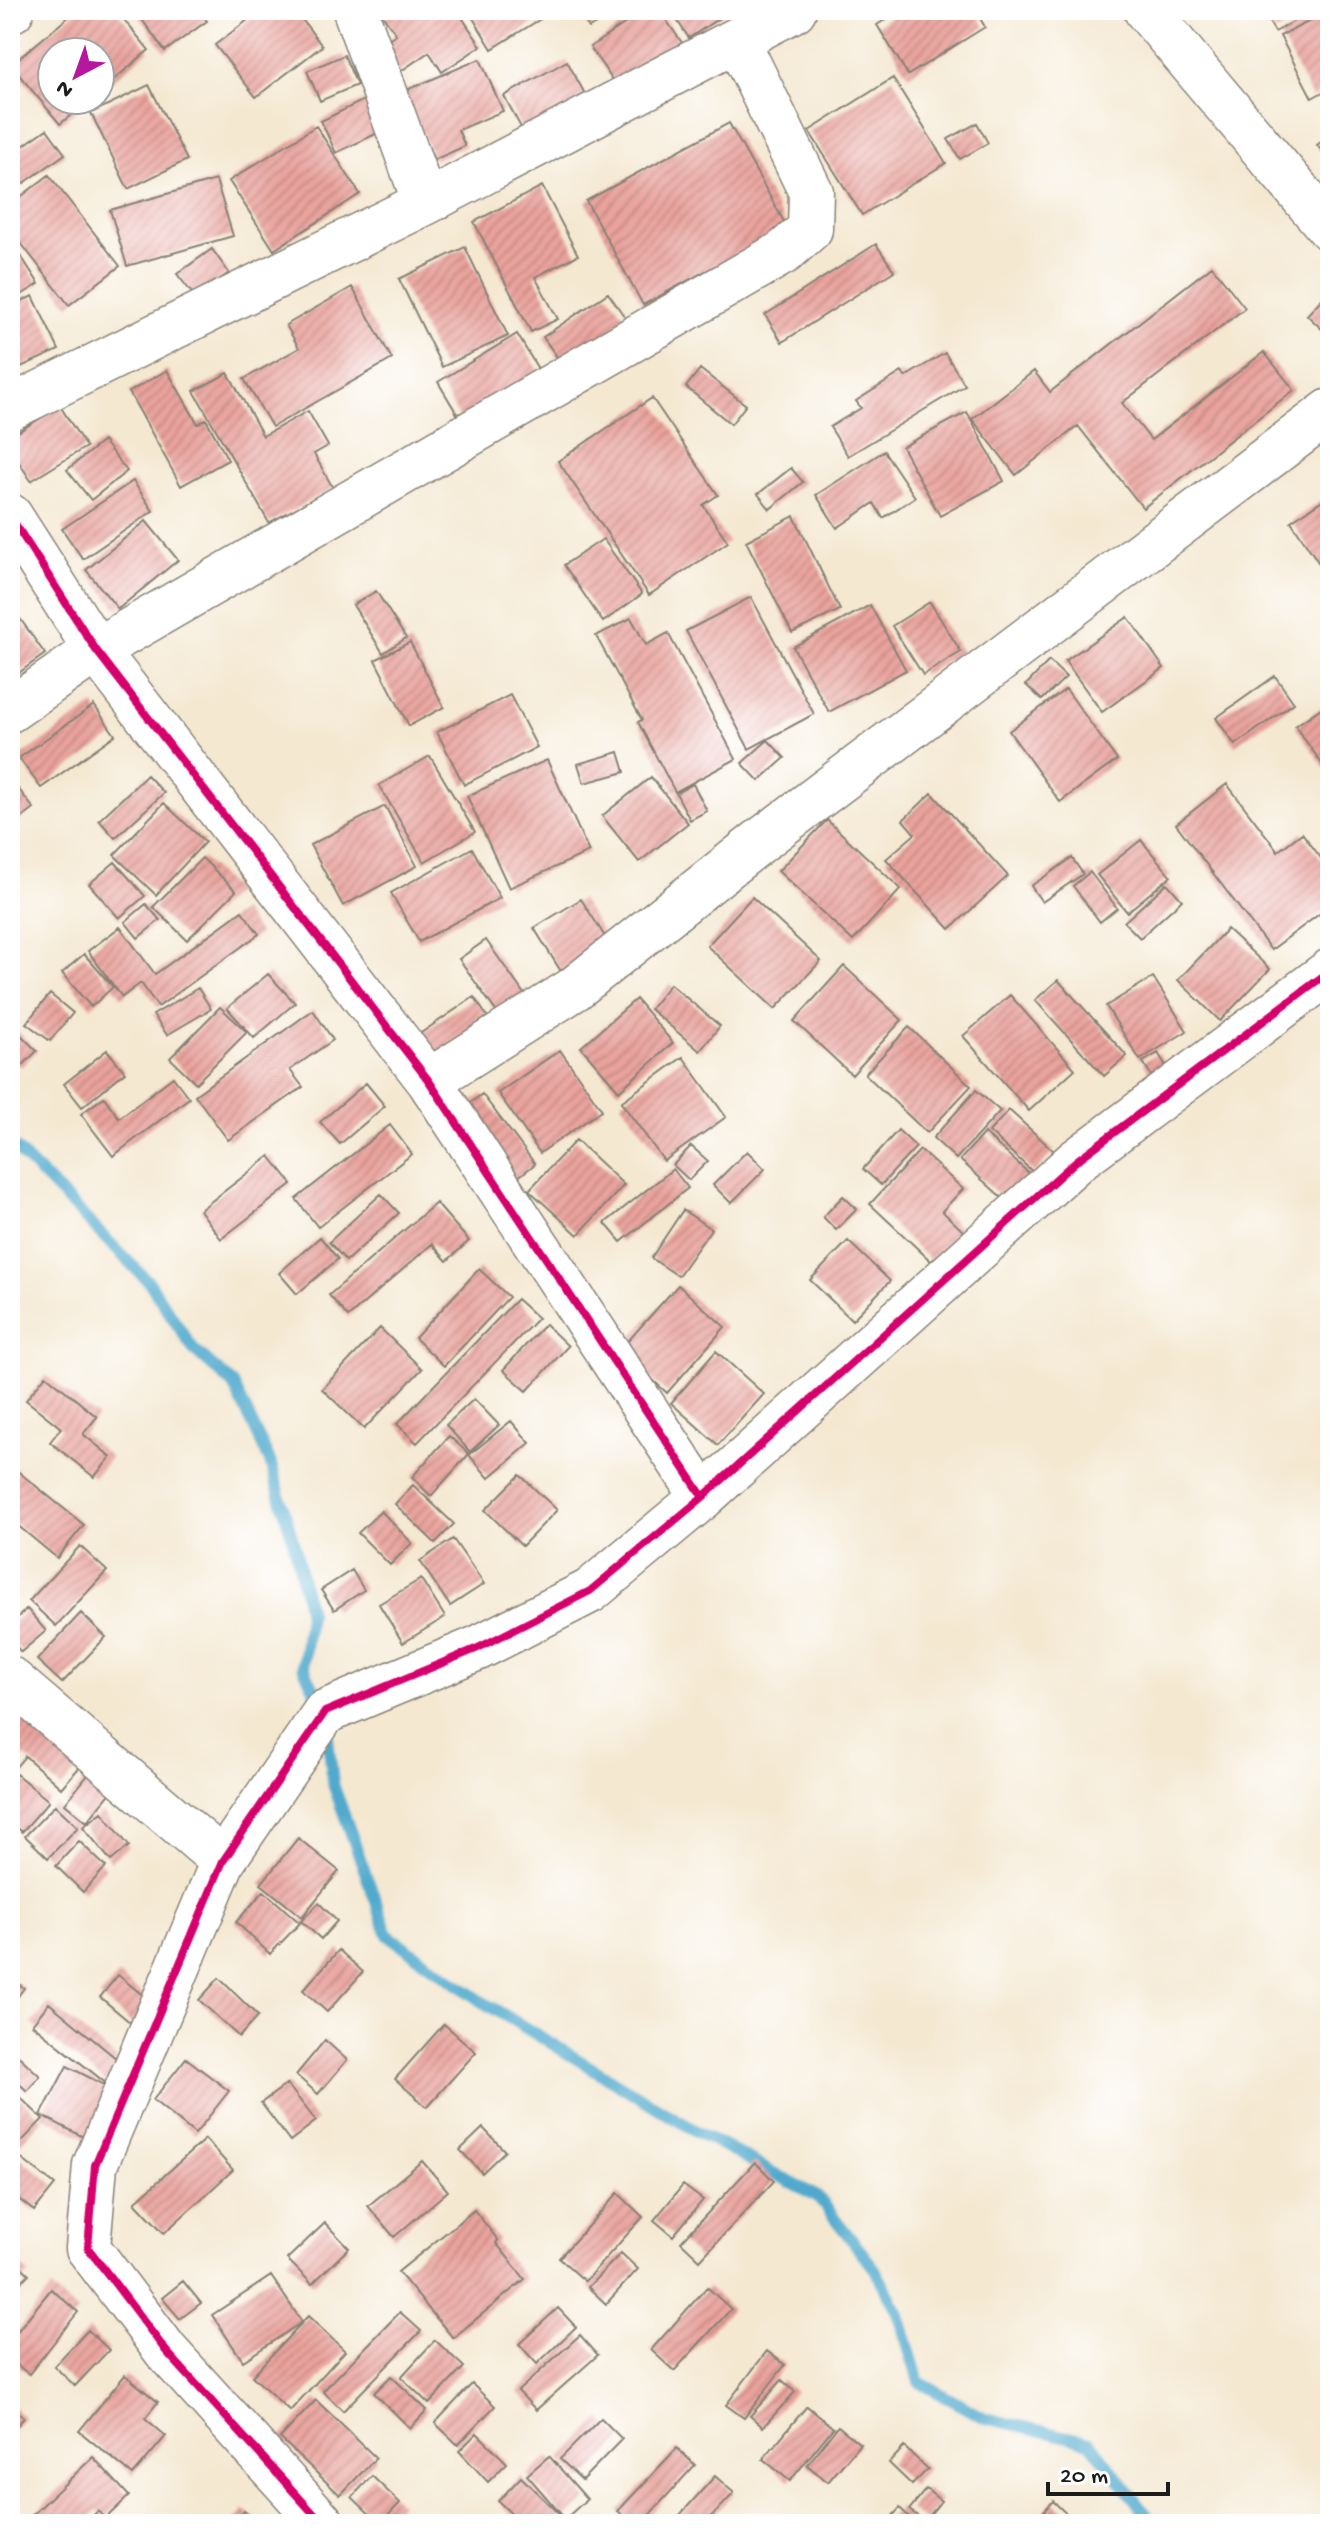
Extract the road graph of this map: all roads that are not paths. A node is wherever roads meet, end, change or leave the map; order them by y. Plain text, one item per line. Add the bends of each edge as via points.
1 (355, 10) edge
2 (794, 10) edge
3 (1146, 10) edge
4 (737, 40) junction
5 (425, 203) junction
6 (1330, 229) edge
7 (10, 408) edge
8 (1330, 411) edge
9 (10, 516) edge
10 (96, 650) junction
11 (10, 710) edge
12 (1330, 971) edge
13 (429, 1081) junction
14 (703, 1497) junction
15 (10, 1679) edge
16 (223, 1861) junction
17 (323, 2524) edge

1 - 5 street
2 - 4 street
3 - 6 street
4 - 5 street
4 - 10 street via 811,192 810,229 784,252
5 - 7 street
8 - 13 street via 760,841 574,989
9 - 10 street
10 - 11 street
10 - 13 street
12 - 14 street via 1076,1161
13 - 14 street
14 - 16 street via 590,1591 478,1648 325,1712
15 - 16 street
16 - 17 street via 95,2165 88,2248 166,2351

